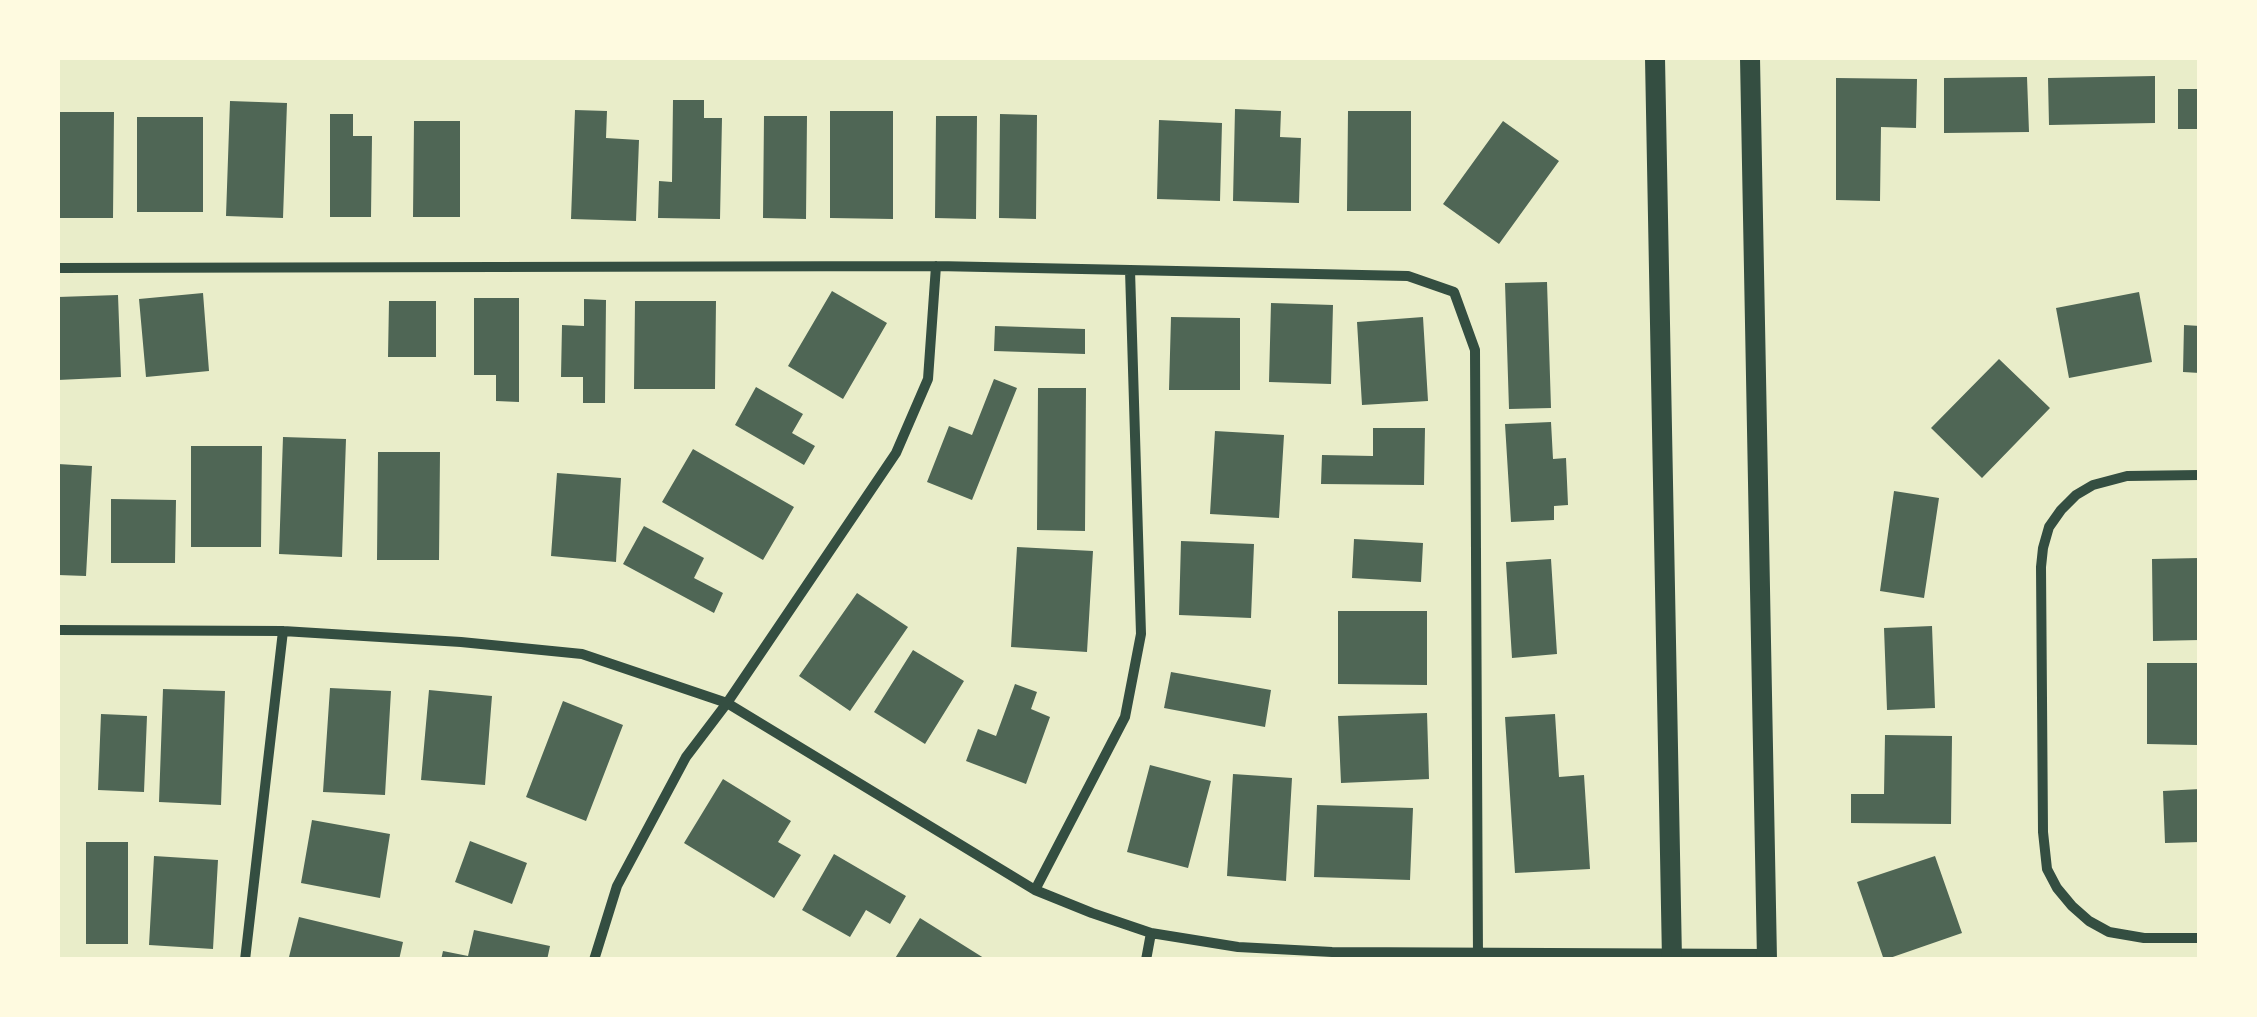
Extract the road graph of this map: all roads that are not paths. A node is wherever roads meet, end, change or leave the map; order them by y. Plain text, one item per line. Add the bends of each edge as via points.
1 (1655, 58) edge
2 (1750, 58) edge
3 (936, 266) junction
4 (58, 268) edge
5 (1130, 270) junction
6 (2200, 475) edge
7 (58, 630) edge
8 (283, 630) junction
9 (727, 703) junction
10 (1036, 890) junction
11 (1150, 934) junction
12 (2200, 938) edge
13 (1478, 956) edge
14 (1672, 957) edge
15 (1767, 957) edge
16 (246, 960) edge
17 (594, 960) edge
18 (1146, 960) edge

1 - 14 main road
2 - 15 main road
3 - 4 street
3 - 5 street
3 - 9 street via 928,378 896,453
5 - 10 street via 1141,634 1125,717
5 - 13 street via 1408,276 1454,292 1475,350
6 - 12 street via 2126,476 2093,485 2049,528 2041,568 2047,869 2072,906 2109,932
7 - 8 street
8 - 9 street via 582,654
8 - 16 street
9 - 10 street
9 - 17 street via 686,757 617,886
10 - 11 street
11 - 13 street via 1278,950
11 - 18 street
13 - 14 street
14 - 15 street

